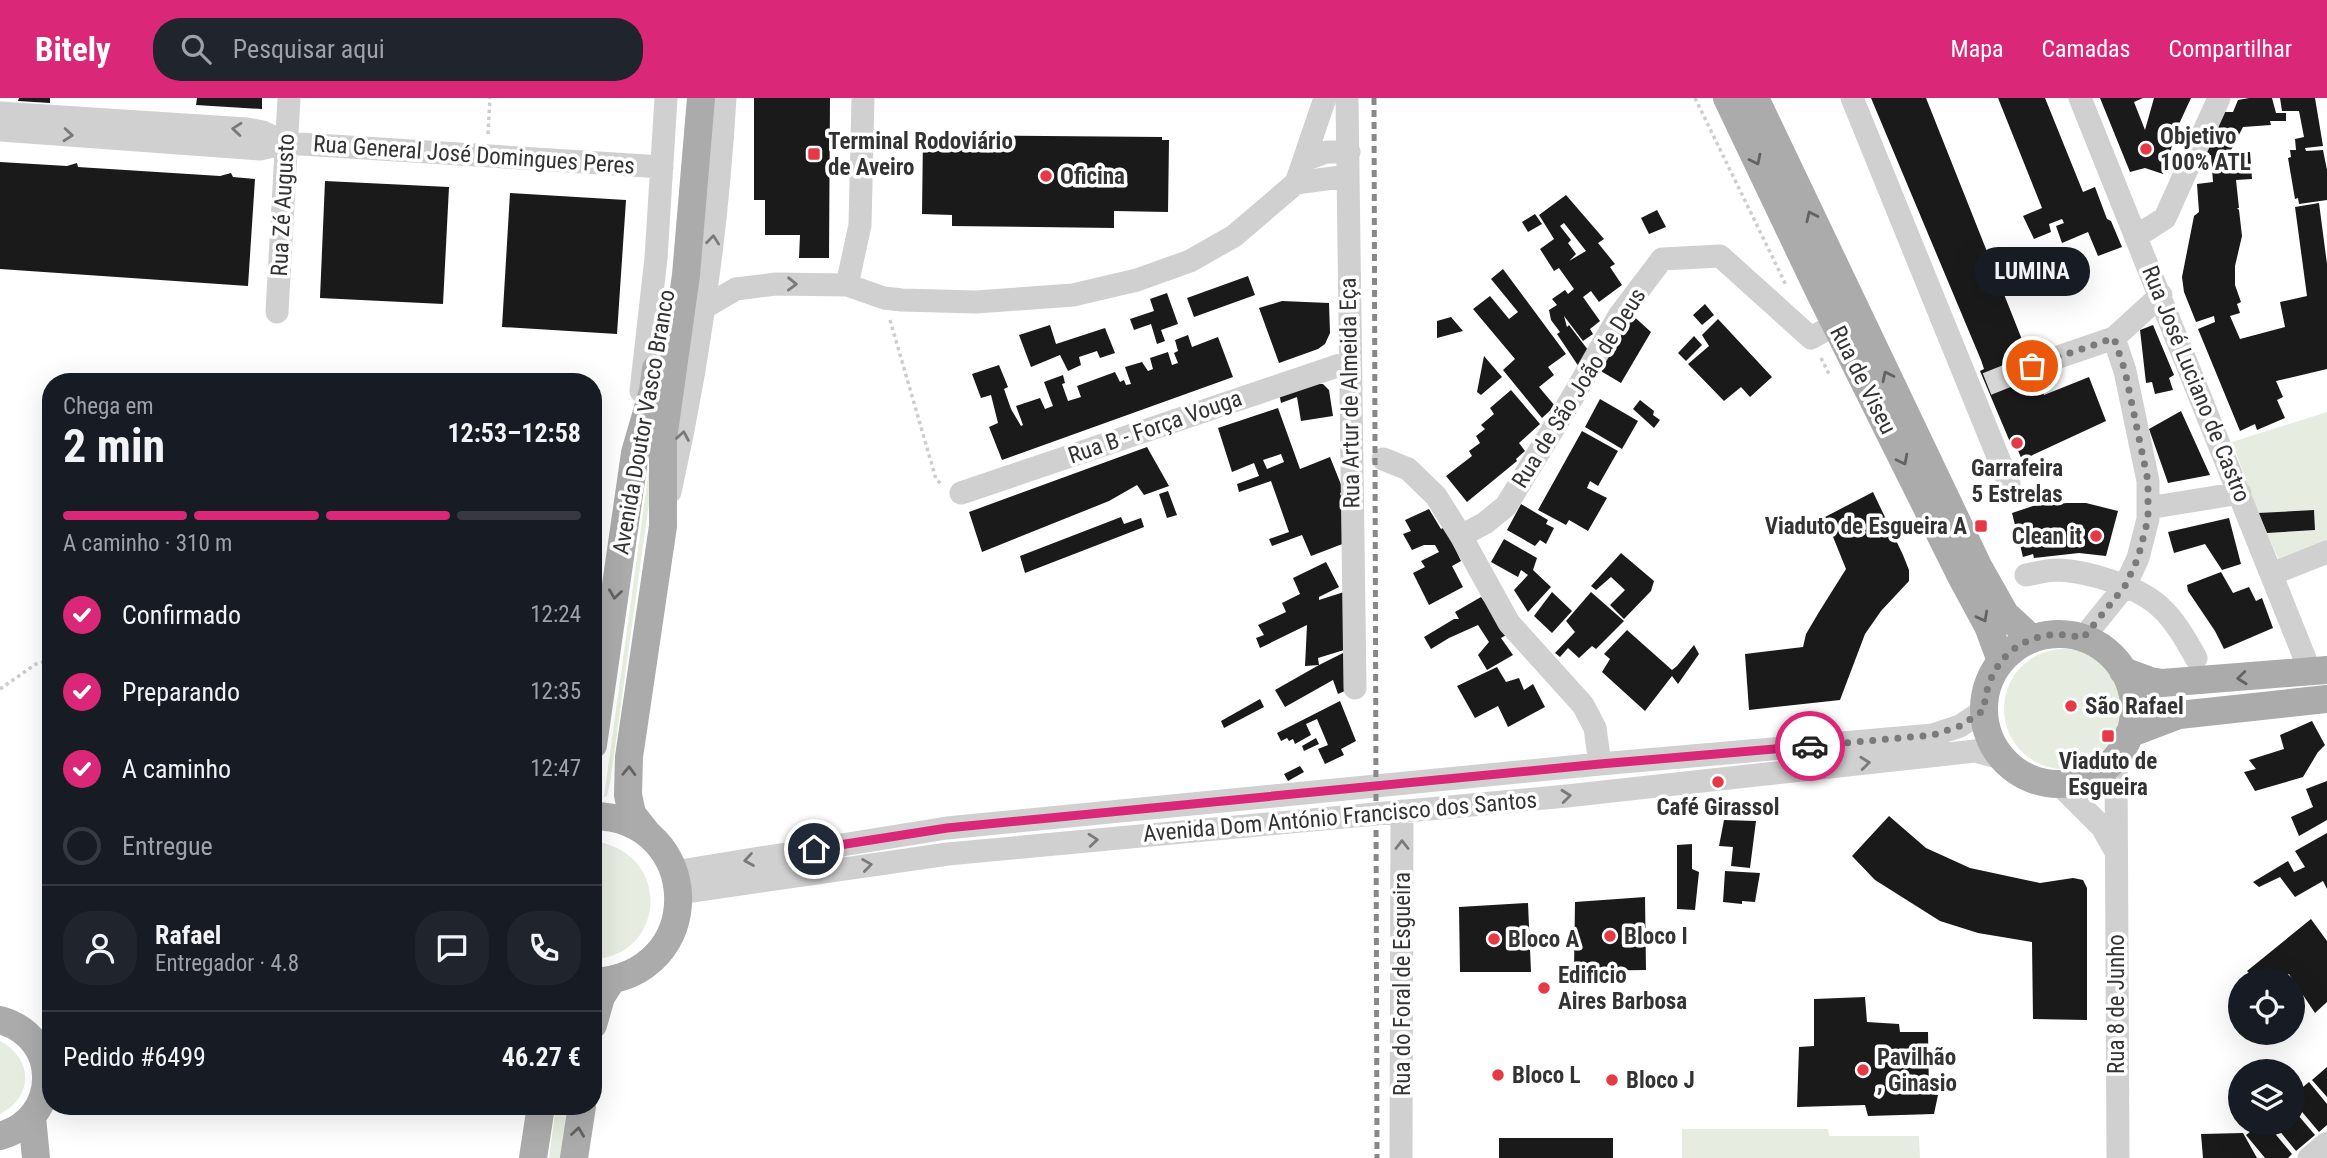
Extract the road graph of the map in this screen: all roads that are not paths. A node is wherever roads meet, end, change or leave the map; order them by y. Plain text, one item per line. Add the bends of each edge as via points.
1 (289, 98) edge
2 (666, 98) edge
3 (685, 98) edge
4 (701, 98) edge
5 (725, 98) edge
6 (863, 98) edge
7 (1325, 98) edge
8 (1347, 98) edge
9 (1727, 98) edge
10 (1755, 98) edge
11 (1852, 98) edge
12 (2080, 98) edge
13 (2219, 98) edge
14 (0, 113) edge
15 (0, 130) edge
16 (286, 143) junction
17 (1349, 152) junction
18 (1304, 160) junction
19 (662, 167) junction
20 (1349, 176) junction
21 (1296, 183) junction
22 (2137, 236) junction
23 (847, 285) junction
24 (2161, 295) junction
25 (705, 307) junction
26 (277, 312) dead end
27 (1836, 324) junction
28 (2114, 338) junction
29 (1349, 362) junction
30 (2032, 366) tunnel mouth
31 (635, 453) junction
32 (1383, 459) dead end
33 (2009, 484) dead end
34 (961, 493) road end
35 (2240, 493) junction
36 (2148, 508) junction
37 (663, 526) junction
38 (1461, 536) junction
39 (2327, 552) edge
40 (2272, 574) junction
41 (2026, 575) dead end
42 (2125, 586) junction
43 (2083, 638) junction
44 (2032, 639) junction
45 (2196, 659) dead end
46 (2001, 662) junction
47 (2123, 671) junction
48 (2319, 671) edge
49 (602, 682) edge
50 (1355, 688) dead end
51 (2325, 704) edge
52 (1984, 710) junction
53 (2123, 745) junction
54 (2002, 758) junction
55 (1600, 764) junction
56 (2060, 784) junction
57 (1402, 811) junction
58 (602, 816) edge
59 (647, 833) junction
60 (2115, 850) junction
61 (676, 882) junction
62 (602, 982) edge
63 (8, 1020) edge
64 (42, 1031) edge
65 (42, 1056) edge
66 (41, 1106) edge
67 (540, 1115) edge
68 (581, 1115) edge
69 (0, 1136) edge
70 (2327, 1143) edge
71 (36, 1158) edge
72 (533, 1158) edge
73 (574, 1158) edge
74 (1401, 1158) edge
75 (2118, 1158) edge
76 (2309, 1158) edge

1 - 16 street, Rua Zé Augusto
2 - 19 street
3 - 31 main road, Avenida Doutor Vasco Branco via 671,270 653,391
4 - 37 main road, Avenida Doutor Vasco Branco via 686,275 663,439
25 -> 5 street, Avenida Doutor Vasco Branco
6 - 23 street via 860,225
7 - 18 street
8 - 17 street, Rua Artur de Almeida Eça
9 -> 27 main road, Rua de Viseu
44 -> 10 main road, Rua de Viseu via 2004,614 1979,568
11 - 33 street via 1978,388
12 - 22 street, Rua José Luciano de Castro
13 - 22 street via 2165,218
16 -> 14 street, Rua General José Domingues Peres via 247,129
15 -> 16 street, Rua General José Domingues Peres via 260,149
16 - 19 street, Rua General José Domingues Peres
16 - 26 street, Rua Zé Augusto
17 - 18 street via 1327,152
17 - 20 street, Rua Artur de Almeida Eça
18 - 21 street
19 - 31 street
20 - 21 street
20 - 29 street, Rua Artur de Almeida Eça
21 - 23 street via 1234,236 1190,261 1073,295 976,302 902,300
22 - 24 street, Rua José Luciano de Castro
25 -> 23 street via 736,289 776,284
24 - 28 street
24 - 35 street, Rua José Luciano de Castro
37 -> 25 street, Avenida Doutor Vasco Branco
27 - 38 street, Rua de São João de Deus via 1811,338 1720,256 1662,260 1619,316 1506,506
27 -> 46 main road, Rua de Viseu via 1988,626
28 - 30 street
28 - 36 street via 2148,481
29 - 34 street, Rua B - Força Vouga
29 - 50 street, Rua Artur de Almeida Eça
31 -> 49 main road, Avenida Doutor Vasco Branco
32 - 38 street via 1408,469 1436,496
35 - 36 street
35 - 40 street, Rua José Luciano de Castro
36 - 42 street via 2138,558
59 -> 37 main road, Avenida Doutor Vasco Branco via 632,814 629,757
38 - 55 street via 1509,623 1583,705 1595,728
39 - 40 street
40 - 48 street, Rua José Luciano de Castro
41 - 42 street via 2055,570 2086,573
42 - 43 street
42 - 45 street via 2158,605 2182,633
43 - 44 main road via 2058,634
43 - 47 main road via 2106,651
44 - 46 main road
46 - 52 main road via 1988,684
48 -> 47 main road via 2162,683
47 - 53 main road via 2134,708
51 - 53 main road via 2179,715
52 - 54 main road via 1989,736
52 - 55 street, Avenida Dom António Francisco dos Santos via 1960,726 1933,735
53 - 56 main road via 2097,774
53 - 60 street, Rua 8 de Junho
54 - 56 main road via 2022,775
57 -> 54 street, Avenida Dom António Francisco dos Santos via 1975,751
55 -> 61 street, Avenida Dom António Francisco dos Santos via 947,828
56 - 60 street via 2102,827
61 -> 57 street, Avenida Dom António Francisco dos Santos
74 -> 57 street, Rua do Foral de Esgueira
58 - 59 main road via 628,822
59 - 61 main road, Avenida Doutor Vasco Branco via 663,851
60 - 75 street, Rua 8 de Junho
61 - 62 main road via 678,913 662,950 630,975
63 - 64 main road
63 - 65 main road
66 - 69 main road via 22,1127
66 - 71 main road
67 - 72 main road
73 -> 68 main road
70 - 76 street

